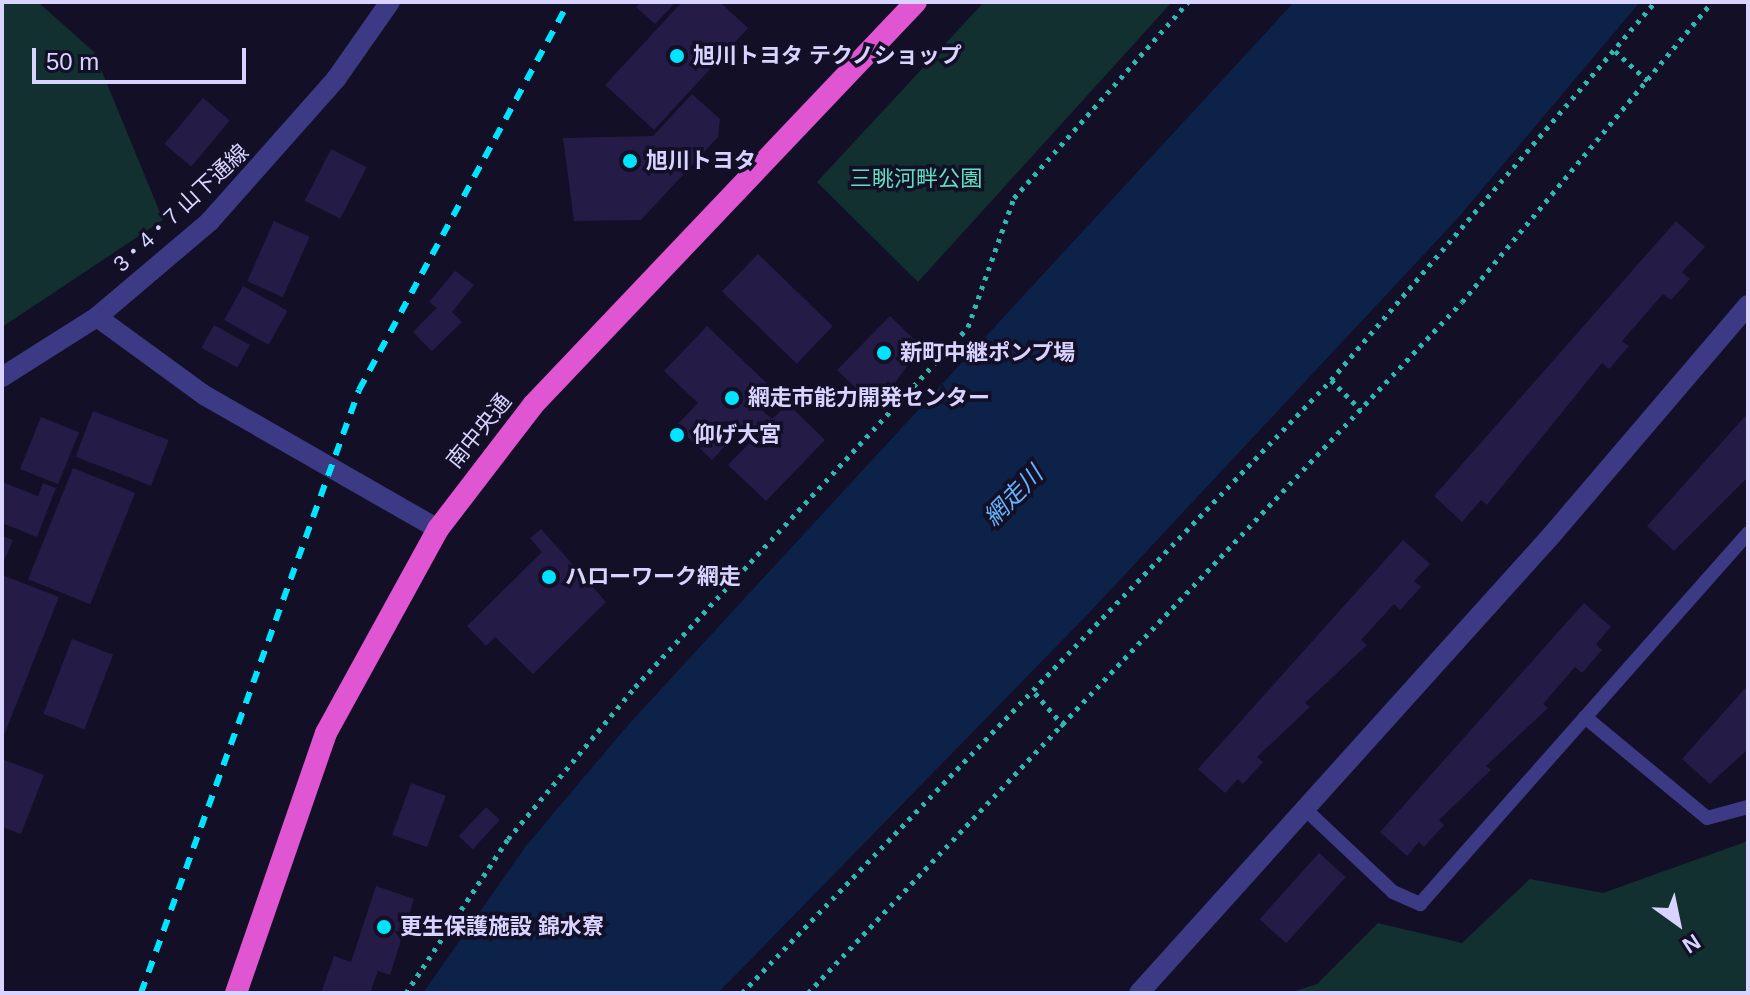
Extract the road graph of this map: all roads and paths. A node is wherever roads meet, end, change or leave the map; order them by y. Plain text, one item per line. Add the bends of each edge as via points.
1 (390, 2) edge
2 (916, 2) edge
3 (1188, 2) edge
4 (1655, 2) edge
5 (1712, 2) edge
6 (1615, 51) junction
7 (1649, 82) junction
8 (1748, 305) edge
9 (97, 317) junction
10 (2, 377) edge
11 (1331, 380) junction
12 (1361, 410) junction
13 (438, 529) junction
14 (1748, 533) edge
15 (1035, 693) junction
16 (1585, 717) junction
17 (1064, 726) junction
18 (1748, 807) edge
19 (1305, 809) junction
20 (236, 993) edge
21 (406, 993) edge
22 (742, 993) edge
23 (808, 993) edge
24 (1139, 993) edge

1 - 9 street, 3・4・7 山下通線 via 269,160
2 - 13 highway, 南中央通 via 533,405
3 - 21 path via 1014,198 968,327 635,687 508,839
4 - 6 path
5 - 7 path
6 - 7 path
6 - 11 path
7 - 12 path
8 - 19 street
9 - 10 street, 3・4・7 山下通線
9 - 13 street via 204,395
11 - 12 path
11 - 15 path
12 - 17 path
13 - 20 highway, 南中央通 via 326,733
14 - 16 lane
15 - 17 path
15 - 22 path
16 - 18 lane via 1707,818
16 - 19 lane via 1420,904 1393,892
17 - 23 path
19 - 24 street

